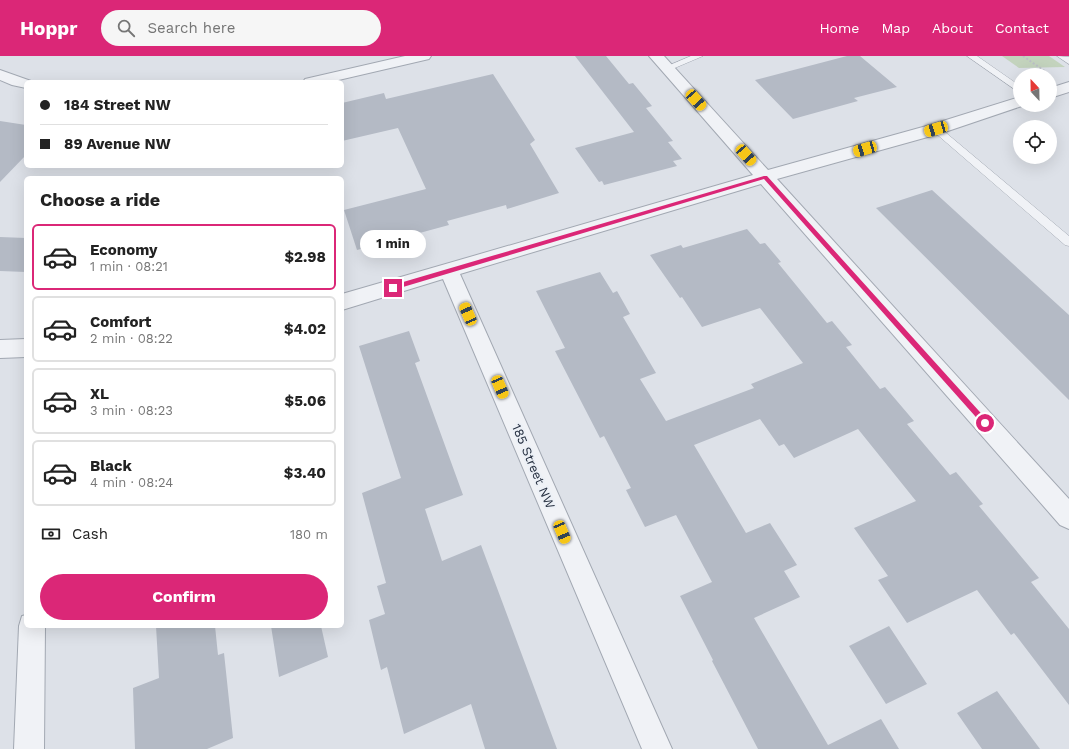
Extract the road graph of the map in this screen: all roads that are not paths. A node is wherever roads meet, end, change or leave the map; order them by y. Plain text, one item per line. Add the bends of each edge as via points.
1 (424, 56) edge
2 (656, 56) edge
3 (699, 56) edge
4 (971, 56) edge
5 (1061, 56) edge
6 (1069, 61) edge
7 (667, 68) junction
8 (0, 74) edge
9 (319, 80) edge
10 (24, 84) edge
11 (1013, 85) edge
12 (1069, 87) edge
13 (1057, 91) edge
14 (1013, 104) edge
15 (936, 129) junction
16 (765, 177) junction
17 (1069, 242) edge
18 (449, 271) junction
19 (344, 301) edge
20 (24, 348) edge
21 (0, 349) edge
22 (1069, 517) edge
23 (32, 628) edge
24 (29, 749) edge
25 (657, 749) edge

1 - 9 street
2 - 7 street
3 - 7 lane
4 - 11 lane
5 - 6 lane
7 - 16 street
8 - 10 street
12 - 13 street
14 - 15 street
15 - 16 street
15 - 17 lane
16 - 18 street
16 - 22 street
18 - 19 street
18 - 25 street, 185 Street NW
20 - 21 street
23 - 24 street

